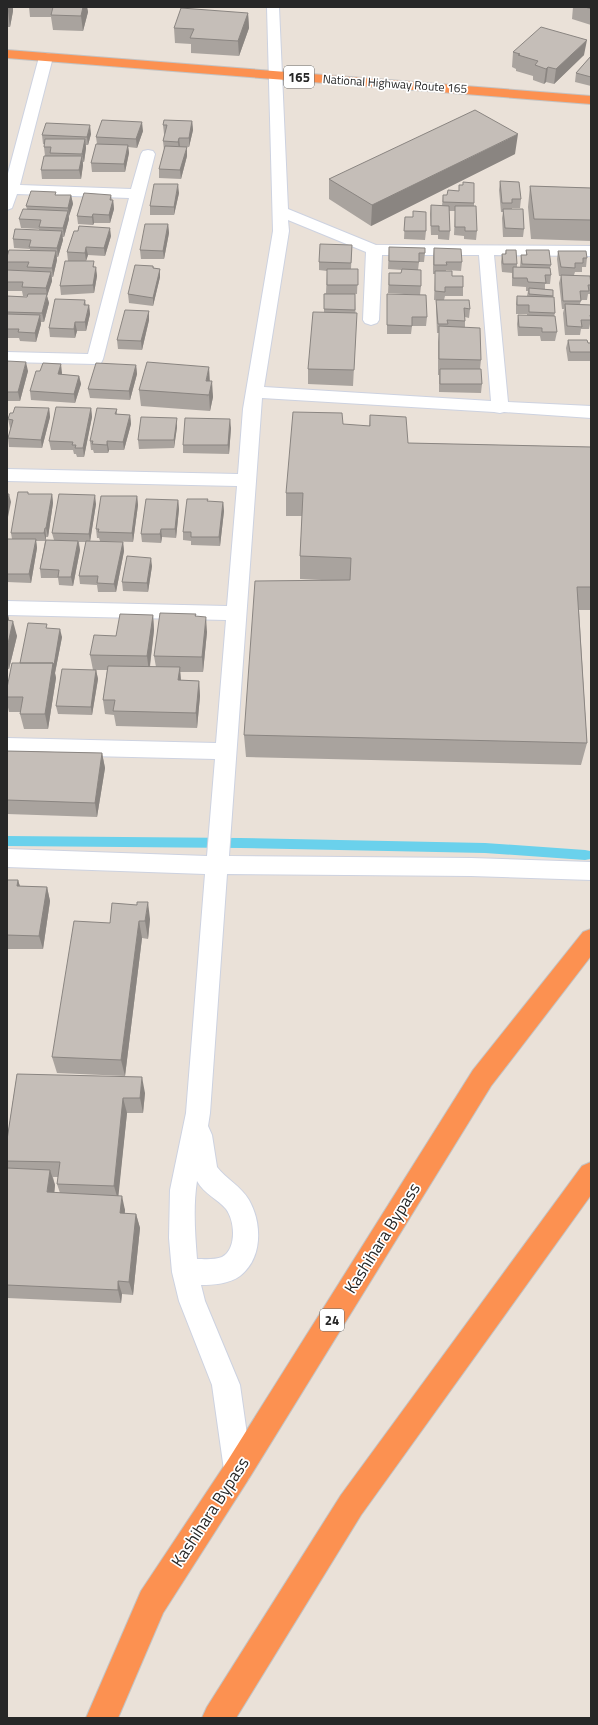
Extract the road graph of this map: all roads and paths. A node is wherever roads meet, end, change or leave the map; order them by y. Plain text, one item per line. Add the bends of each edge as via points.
1 (273, 7) edge
2 (7, 54) edge
3 (46, 57) junction
4 (276, 76) junction
5 (591, 100) edge
6 (148, 154) dead end
7 (9, 189) edge
8 (138, 194) junction
9 (7, 204) edge
10 (280, 211) junction
11 (374, 250) junction
12 (486, 250) junction
13 (591, 252) edge
14 (371, 320) dead end
15 (7, 357) edge
16 (255, 392) junction
17 (500, 408) junction
18 (591, 412) edge
19 (7, 475) edge
20 (247, 480) junction
21 (7, 608) edge
22 (237, 613) junction
23 (7, 746) edge
24 (226, 751) junction
25 (7, 858) edge
26 (217, 865) junction
27 (591, 871) edge
28 (591, 939) edge
29 (198, 1113) junction
30 (591, 1174) edge
31 (185, 1272) junction
32 (238, 1470) junction
33 (102, 1718) edge
34 (218, 1718) edge

1 - 4 street
2 - 3 highway, National Highway Route 165 / 165
3 - 4 highway, National Highway Route 165 / 165
3 - 7 street
4 - 5 highway, National Highway Route 165 / 165
4 - 10 street
6 - 8 street
7 - 8 street
7 - 9 street
8 - 15 street via 95,359
10 - 11 street
10 - 16 street via 281,232
11 - 12 street
11 - 14 street
12 - 13 street
12 - 17 street
16 - 17 street
16 - 20 street
17 - 18 street
19 - 20 street
20 - 22 street
21 - 22 street
22 - 24 street
23 - 24 street
24 - 26 street
25 - 26 street
26 - 27 street via 471,867
26 - 29 street
28 - 32 highway, Kashihara Bypass / 24 via 482,1078
29 - 31 street via 183,1190 182,1238
29 - 31 street via 203,1162 208,1176 236,1201 244,1218 246,1235 242,1256 230,1268
30 - 34 highway via 351,1504
31 - 32 street via 192,1301 226,1385
32 - 33 highway, Kashihara Bypass / 24 via 152,1602

